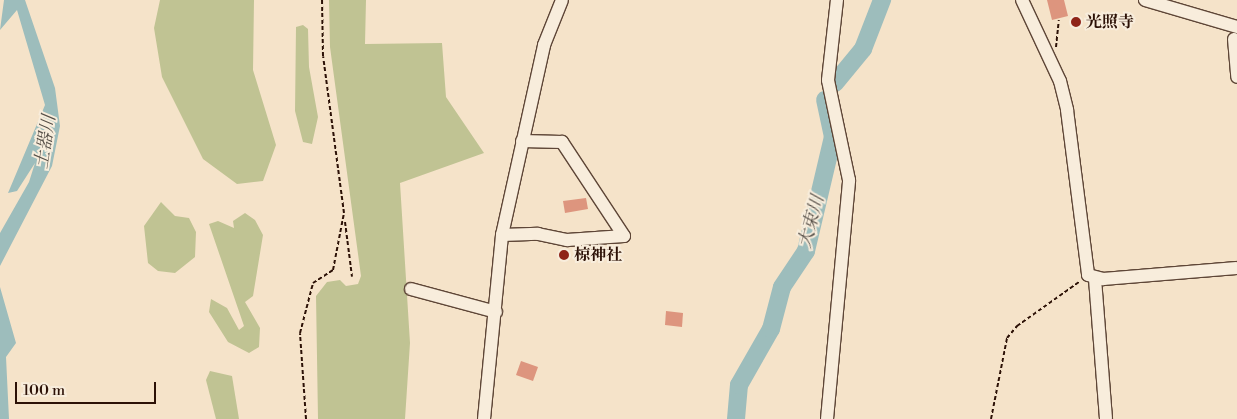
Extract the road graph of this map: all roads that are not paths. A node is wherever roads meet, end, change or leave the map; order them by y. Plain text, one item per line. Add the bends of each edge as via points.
1 (562, 0) edge
2 (837, 0) edge
3 (1022, 0) edge
4 (1145, 0) edge
5 (1235, 33) edge
6 (1237, 77) edge
7 (522, 141) junction
8 (502, 235) junction
9 (1237, 268) edge
10 (1092, 277) junction
11 (411, 289) dead end
12 (496, 312) junction
13 (484, 419) edge
14 (827, 419) edge
15 (1106, 419) edge

1 - 7 street via 544,45
2 - 14 street via 828,80 849,180
3 - 10 street via 1050,58 1067,110
4 - 5 street
5 - 6 street
7 - 8 street
7 - 8 street via 562,142 624,236 567,240 538,234
8 - 12 street
9 - 10 street
10 - 15 street
11 - 12 street
12 - 13 street

